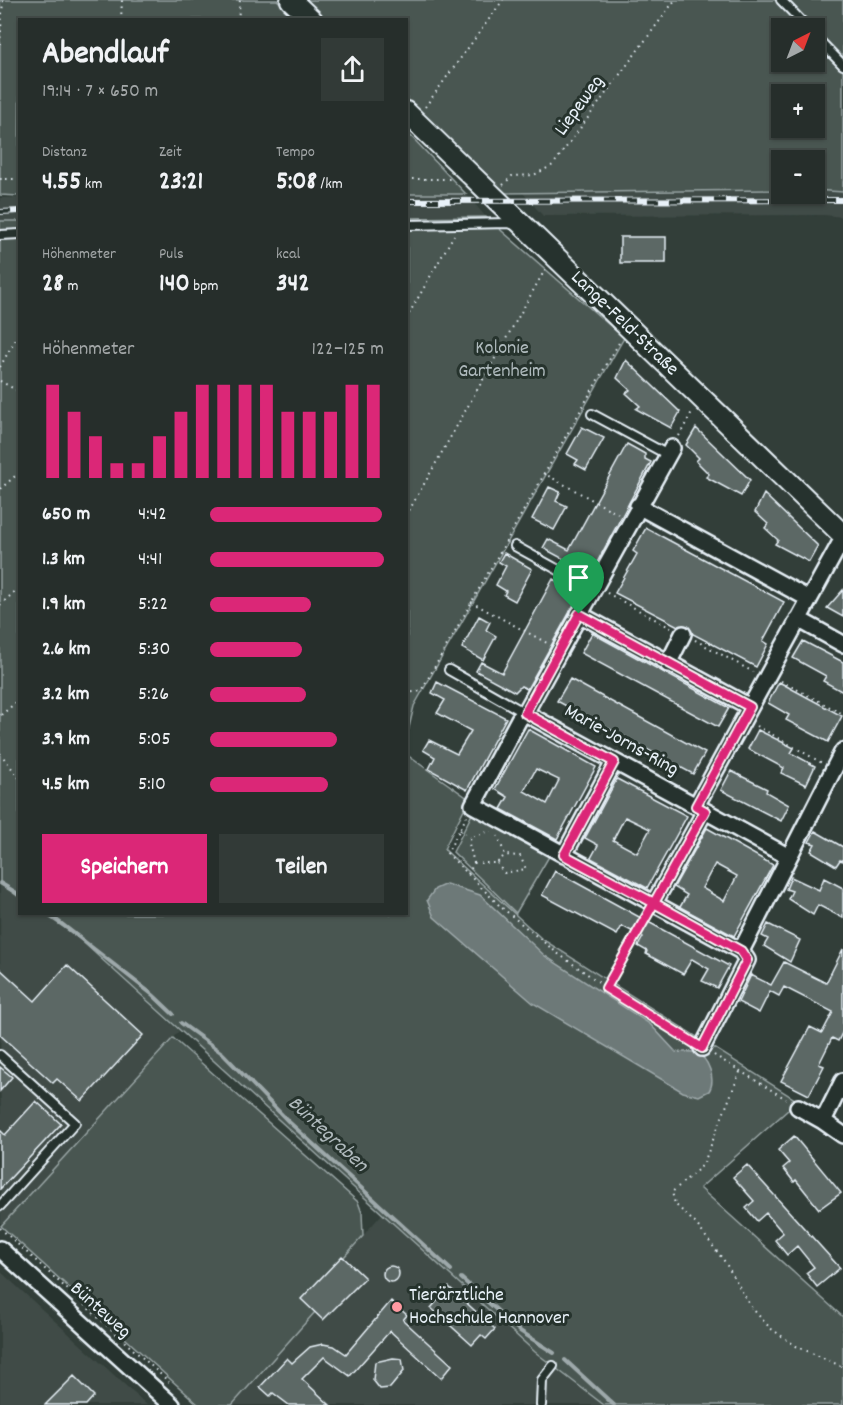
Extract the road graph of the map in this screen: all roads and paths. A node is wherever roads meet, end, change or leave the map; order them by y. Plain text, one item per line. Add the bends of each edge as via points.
1 (3, 0) edge
2 (122, 0) edge
3 (240, 0) edge
4 (291, 0) edge
5 (503, 0) edge
6 (675, 0) edge
7 (781, 0) edge
8 (121, 18) edge
9 (238, 18) edge
10 (310, 18) edge
11 (798, 18) edge
12 (0, 44) edge
13 (825, 46) edge
14 (843, 65) edge
15 (411, 116) edge
16 (0, 179) edge
17 (18, 179) edge
18 (408, 179) edge
19 (460, 179) dead end
20 (482, 186) junction
21 (460, 224) junction
22 (408, 225) edge
23 (526, 229) junction
24 (18, 234) edge
25 (0, 235) edge
26 (554, 256) junction
27 (408, 315) edge
28 (628, 327) junction
29 (18, 335) edge
30 (0, 367) edge
31 (0, 381) edge
32 (18, 391) edge
33 (694, 410) dead end
34 (592, 414) dead end
35 (670, 451) junction
36 (543, 473) junction
37 (18, 474) edge
38 (0, 489) edge
39 (638, 506) junction
40 (408, 512) edge
41 (630, 520) junction
42 (843, 536) edge
43 (515, 546) dead end
44 (18, 589) edge
45 (593, 589) junction
46 (809, 599) junction
47 (471, 602) junction
48 (0, 605) edge
49 (579, 614) junction
50 (798, 619) junction
51 (683, 634) dead end
52 (843, 644) edge
53 (560, 650) junction
54 (668, 664) junction
55 (449, 670) dead end
56 (768, 674) junction
57 (408, 693) edge
58 (18, 701) edge
59 (525, 713) junction
60 (747, 713) junction
61 (843, 714) edge
62 (0, 715) edge
63 (0, 720) edge
64 (843, 751) edge
65 (0, 753) edge
66 (614, 762) junction
67 (833, 770) junction
68 (18, 776) edge
69 (473, 805) junction
70 (701, 809) junction
71 (460, 830) junction
72 (471, 837) junction
73 (505, 855) junction
74 (564, 855) junction
75 (789, 857) junction
76 (497, 862) junction
77 (474, 863) junction
78 (468, 874) junction
79 (654, 903) junction
80 (741, 951) junction
81 (606, 988) junction
82 (702, 1048) junction
83 (0, 1055) edge
84 (740, 1072) junction
85 (843, 1081) edge
86 (798, 1107) joint
87 (823, 1121) junction
88 (843, 1135) edge
89 (0, 1206) edge
90 (0, 1228) edge
91 (0, 1249) edge
92 (553, 1366) dead end
93 (843, 1367) edge
94 (167, 1403) edge
95 (540, 1405) edge

1 - 12 path
2 - 8 path
3 - 9 path
4 - 10 street
5 - 15 path
6 - 20 path, Liepeweg via 553,165 534,175 512,176 501,187
7 - 11 lane
13 - 14 lane
15 - 20 street, Lange-Feld-Straße
16 - 17 path
18 - 19 path
20 - 23 street, Lange-Feld-Straße
21 - 22 lane
21 - 23 lane via 509,223
21 - 27 path
23 - 26 street, Lange-Feld-Straße
24 - 25 lane
26 - 28 street, Lange-Feld-Straße
26 - 40 path
28 - 36 path
28 - 42 street, Lange-Feld-Straße
29 - 30 path
31 - 32 path
33 - 35 path
34 - 35 lane
35 - 39 street
36 - 41 path
36 - 47 path
37 - 38 path
39 - 41 street
39 - 46 street
41 - 45 street
42 - 46 street
43 - 45 lane
44 - 48 path
45 - 49 street
46 - 50 street
47 - 53 path
47 - 57 path via 421,691
49 - 53 street
49 - 54 street
50 - 52 street
50 - 56 street
51 - 54 street
53 - 59 street
54 - 60 street
55 - 59 lane
56 - 60 street
56 - 61 path
58 - 62 path
59 - 66 street, Marie-Jorns-Ring
59 - 69 street
60 - 67 path
60 - 70 street
62 - 63 path
64 - 67 street
65 - 68 path
66 - 70 street, Marie-Jorns-Ring
66 - 74 street
67 - 75 street
69 - 71 path
69 - 74 street
70 - 75 street, Marie-Jorns-Ring
70 - 79 street
71 - 72 path
71 - 78 path via 447,853
72 - 73 path via 496,830
72 - 77 path
73 - 76 path
73 - 76 path via 520,856 526,869 504,873
74 - 79 street
75 - 80 street
76 - 77 path
77 - 78 path
78 - 81 path via 509,914
79 - 80 street
79 - 81 path
80 - 82 street via 747,960
81 - 82 path
82 - 84 path
83 - 89 lane via 75,1123
84 - 86 path
84 - 93 path via 702,1165 672,1192 675,1204 696,1224 770,1328 796,1346
85 - 87 street
86 - 87 street
87 - 88 street
90 - 94 path via 170,1381
91 - 94 street, Bünteweg
92 - 95 lane via 542,1380

